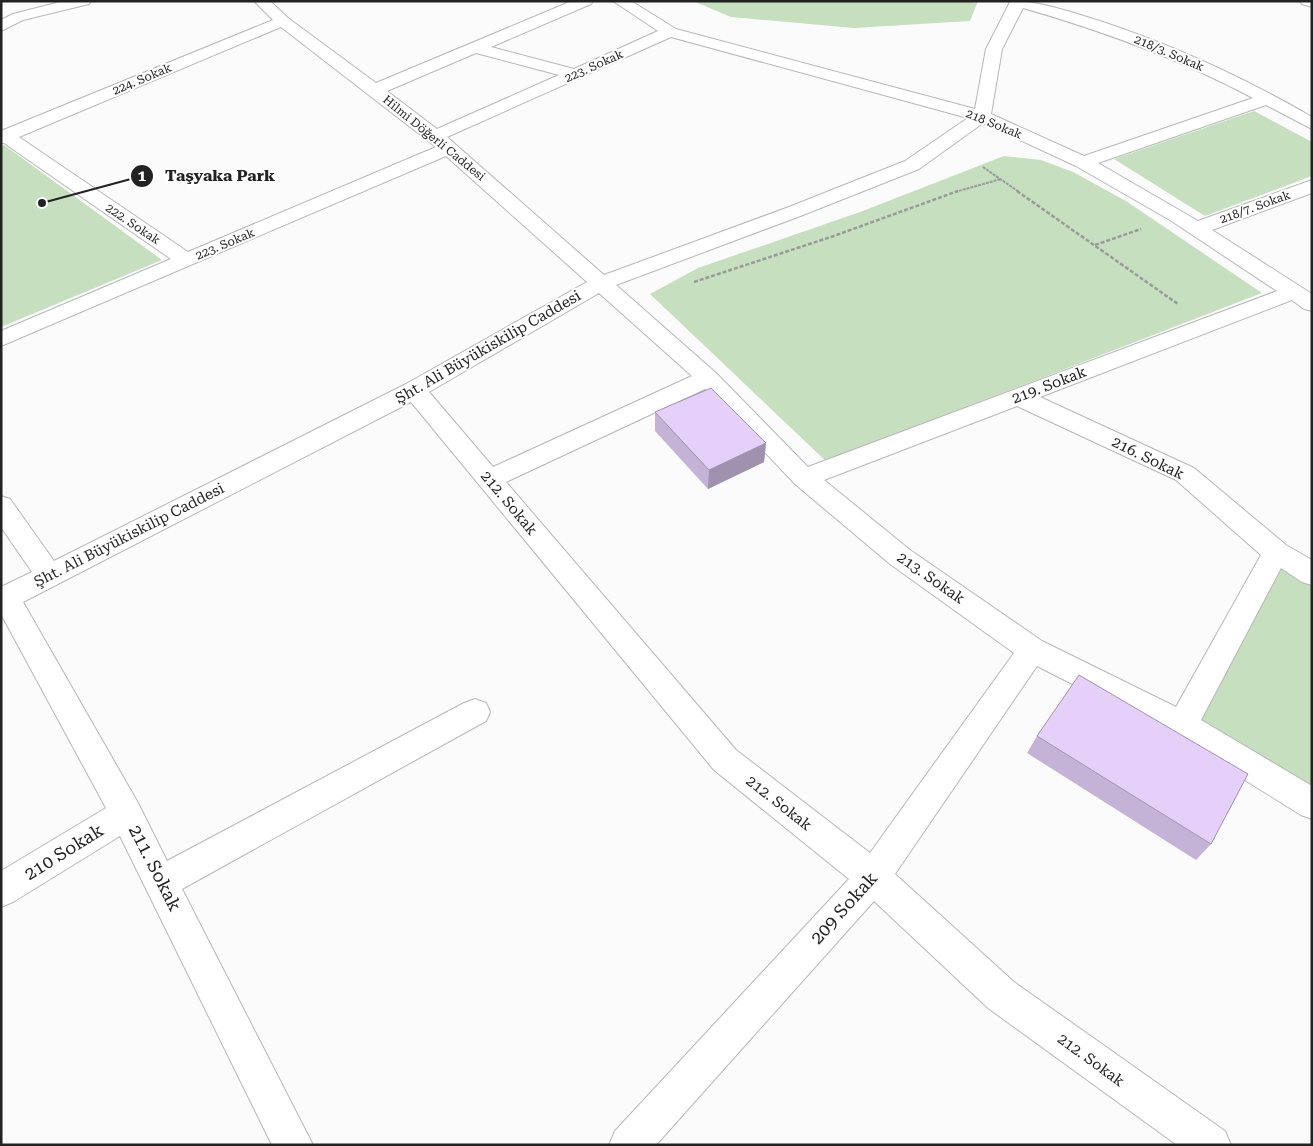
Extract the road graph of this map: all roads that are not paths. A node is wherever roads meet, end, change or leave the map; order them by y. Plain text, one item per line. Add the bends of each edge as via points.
1 (84, 1) edge
2 (261, 1) edge
3 (586, 1) edge
4 (620, 1) edge
5 (1307, 1) edge
6 (1019, 2) edge
7 (1312, 3) edge
8 (283, 21) junction
9 (1, 26) edge
10 (670, 32) junction
11 (476, 48) junction
12 (575, 74) junction
13 (375, 90) junction
14 (1268, 99) junction
15 (982, 116) junction
16 (1312, 124) edge
17 (3, 137) edge
18 (442, 142) junction
19 (1083, 162) junction
20 (1312, 186) edge
21 (1198, 228) junction
22 (187, 260) junction
23 (601, 282) junction
24 (1303, 298) edge
25 (1, 339) edge
26 (708, 378) junction
27 (414, 390) junction
28 (1019, 397) junction
29 (804, 478) junction
30 (489, 479) junction
31 (1, 506) edge
32 (1276, 552) junction
33 (1312, 574) edge
34 (50, 576) junction
35 (4, 598) edge
36 (1032, 650) junction
37 (475, 712) dead end
38 (1182, 725) junction
39 (1312, 804) edge
40 (126, 814) junction
41 (873, 877) junction
42 (162, 882) junction
43 (1, 890) edge
44 (1192, 1139) edge
45 (293, 1145) edge
46 (629, 1145) edge

1 - 9 street via 18,17
2 - 8 street, Hilmi Döğerli Caddesi
3 - 11 street
4 - 10 street, 218 Sokak
5 - 7 street
6 - 14 street, 218/3. Sokak via 1103,26 1168,50
6 - 15 street via 994,49
8 - 13 street, Hilmi Döğerli Caddesi
8 - 17 street, 224. Sokak
10 - 12 street, 223. Sokak
10 - 15 street, 218 Sokak
11 - 12 street
11 - 13 street
12 - 18 street, 223. Sokak
13 - 18 street, Hilmi Döğerli Caddesi
14 - 16 street, 218/3. Sokak
14 - 19 street
15 - 19 street, 218 Sokak
15 - 23 street, Şht. Ali Büyükiskilip Caddesi via 912,164 796,211
17 - 22 street, 222. Sokak
18 - 22 street, 223. Sokak
18 - 23 street, Hilmi Döğerli Caddesi
19 - 21 street, 218 Sokak
20 - 21 street, 218/7. Sokak
21 - 24 street, 218 Sokak
22 - 25 street, 223. Sokak
23 - 26 street, 213. Sokak
23 - 27 street, Şht. Ali Büyükiskilip Caddesi
24 - 28 street, 219. Sokak
26 - 29 street, 213. Sokak
26 - 30 street
27 - 30 street, 212. Sokak
27 - 34 street, Şht. Ali Büyükiskilip Caddesi
28 - 29 street, 219. Sokak
28 - 32 street, 216. Sokak via 1185,474
29 - 36 street, 213. Sokak via 900,557
30 - 41 street, 212. Sokak via 725,760
31 - 34 street
32 - 33 street, 216. Sokak
32 - 38 street
34 - 35 street, Şht. Ali Büyükiskilip Caddesi
35 - 40 street, 211. Sokak
36 - 38 street, 213. Sokak
36 - 41 street, 209 Sokak
37 - 42 street
38 - 39 street, 213. Sokak
40 - 42 street, 211. Sokak
40 - 43 street, 210 Sokak
41 - 44 street, 212. Sokak via 1001,995
41 - 46 street, 209 Sokak
42 - 45 street, 211. Sokak

